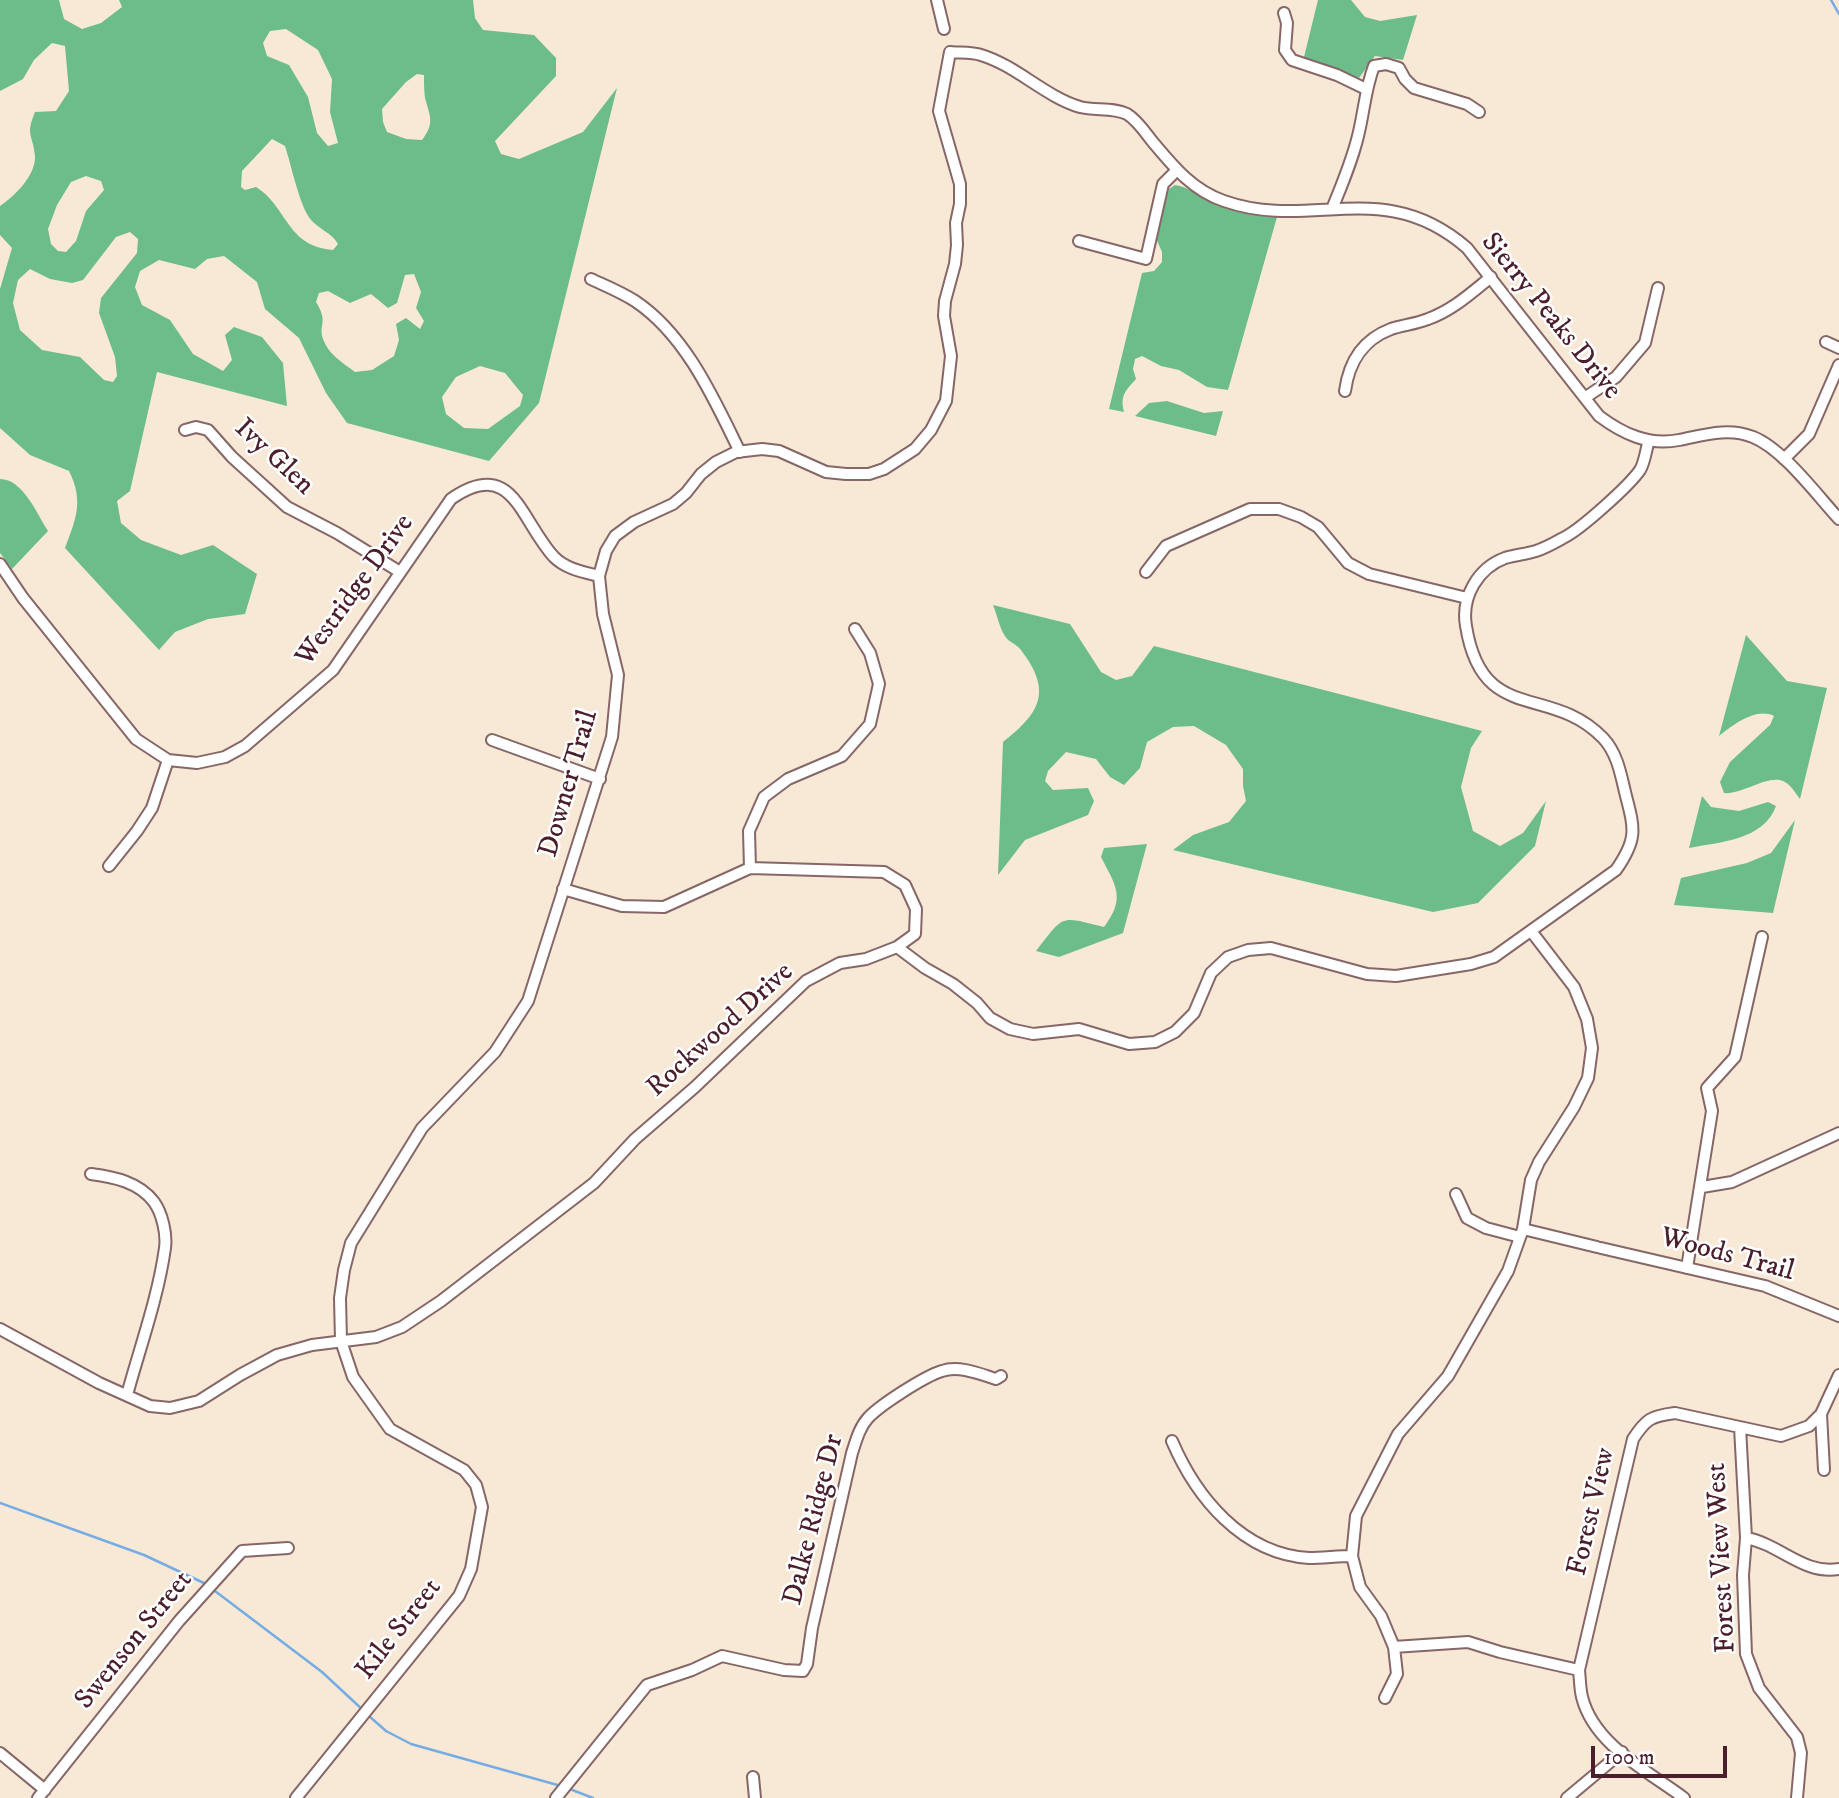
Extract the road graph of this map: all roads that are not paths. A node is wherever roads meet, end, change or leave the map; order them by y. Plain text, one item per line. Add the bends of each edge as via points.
1 (937, 0) edge
2 (1284, 13) dead end
3 (944, 29) dead end
4 (950, 52) joint
5 (1366, 89) junction
6 (1479, 112) dead end
7 (1177, 170) junction
8 (1332, 209) junction
9 (1079, 241) dead end
10 (1491, 276) junction
11 (591, 279) dead end
12 (1658, 288) dead end
13 (1826, 342) dead end
14 (1839, 348) edge
15 (1839, 365) edge
16 (1345, 391) dead end
17 (1586, 397) junction
18 (185, 430) dead end
19 (1649, 440) junction
20 (740, 452) junction
21 (1784, 459) junction
22 (1839, 519) edge
23 (0, 565) edge
24 (400, 572) junction
25 (1146, 572) dead end
26 (599, 576) junction
27 (1467, 598) junction
28 (855, 629) dead end
29 (492, 740) dead end
30 (168, 760) junction
31 (600, 779) junction
32 (109, 866) dead end
33 (750, 868) junction
34 (563, 889) junction
35 (1531, 930) junction
36 (1762, 937) dead end
37 (897, 947) junction
38 (1839, 1133) edge
39 (91, 1174) dead end
40 (1702, 1187) junction
41 (1455, 1194) dead end
42 (1521, 1233) junction
43 (1687, 1268) junction
44 (1839, 1316) edge
45 (0, 1329) edge
46 (341, 1341) junction
47 (1839, 1375) edge
48 (1001, 1376) dead end
49 (127, 1395) junction
50 (1821, 1413) junction
51 (1740, 1427) junction
52 (1172, 1441) dead end
53 (464, 1469) joint
54 (1824, 1471) dead end
55 (1746, 1538) junction
56 (288, 1548) dead end
57 (1352, 1556) junction
58 (1839, 1569) edge
59 (1394, 1647) junction
60 (1579, 1670) junction
61 (1385, 1698) dead end
62 (1622, 1752) junction
63 (0, 1753) edge
64 (752, 1777) dead end
65 (41, 1794) edge
66 (296, 1798) edge
67 (556, 1798) edge
68 (755, 1798) edge
69 (1567, 1798) edge
70 (1684, 1798) edge
71 (1797, 1798) edge

1 - 3 street
2 - 5 street via 1285,50 1292,60
4 - 7 street, Sierry Peaks Drive via 981,55 1080,107 1127,114
4 - 20 street, Downer Trail via 939,111 960,184 960,204 956,264 944,316 950,377 946,401 931,430 895,464 869,474 826,472 779,451
5 - 6 street via 1374,66 1385,64 1399,68 1414,88
5 - 8 street via 1358,135
7 - 8 street, Sierry Peaks Drive via 1197,188 1245,207
7 - 9 street via 1163,184 1146,259
8 - 10 street, Sierry Peaks Drive via 1376,208 1427,220 1467,248
10 - 16 street via 1462,302 1370,341 1352,360
10 - 17 street, Sierry Peaks Drive
11 - 20 street via 636,302 664,327 711,393
12 - 17 street via 1645,343 1616,377
13 - 14 street
15 - 21 street via 1809,434
17 - 19 street, Sierry Peaks Drive via 1599,416 1617,429
18 - 24 street, Ivy Glen via 208,430 286,508
19 - 21 street, Sierry Peaks Drive via 1729,432 1752,437
19 - 27 street via 1641,469 1625,488 1568,536 1485,570
20 - 26 street, Downer Trail via 716,462 673,504 634,522 615,537
21 - 22 street, Sierry Peaks Drive
23 - 30 street via 136,739
24 - 26 street, Westridge Drive via 451,499 482,484 496,485 511,494 555,558 575,570
24 - 30 street, Westridge Drive via 333,670 245,746 225,757 197,763
25 - 27 street via 1166,546 1250,509 1279,509 1318,527 1348,563 1369,574
26 - 31 street, Downer Trail via 618,675 612,737
27 - 35 street via 1466,624 1478,667 1505,694 1571,714 1604,739 1616,758 1634,829 1628,853 1616,870
28 - 33 street via 870,653 879,684 870,724 842,756 788,779 764,797 749,831
29 - 31 street
30 - 32 street via 152,808
31 - 34 street, Downer Trail
33 - 34 street via 664,907 622,905
33 - 37 street via 884,872 905,885 916,909 915,934
34 - 46 street, Downer Trail via 528,1000 495,1052 422,1128 351,1243 340,1298
35 - 37 street via 1494,957 1396,976 1367,974 1271,948 1248,950 1228,957 1211,973 1194,1013 1175,1032 1155,1042 1129,1044 1079,1029 1033,1034 1010,1029
35 - 42 street via 1574,987 1592,1048 1588,1078 1531,1180
36 - 40 street via 1735,1057 1707,1088 1712,1111
37 - 46 street, Rockwood Drive via 840,963 806,981 635,1139 594,1183 441,1301 402,1327 376,1337
38 - 40 street via 1732,1182
39 - 49 street via 139,1188 154,1202 162,1220 165,1246
40 - 43 street
41 - 42 street, Woods Trail via 1467,1218 1486,1228
42 - 43 street, Woods Trail
42 - 57 street via 1508,1271 1448,1376 1398,1434 1379,1468 1356,1516
43 - 44 street, Woods Trail via 1775,1289
45 - 49 street, Rockwood Drive
46 - 49 street, Rockwood Drive via 277,1355 199,1401 170,1408 150,1406
46 - 53 street, Downer Trail via 357,1384 390,1429
47 - 50 street
48 - 67 street, Dalke Ridge Dr via 943,1370 868,1418 852,1453 803,1671 722,1656 648,1685
50 - 51 street, Forest View via 1809,1426 1781,1436
50 - 54 street
51 - 55 street, Forest View West
51 - 60 street, Forest View via 1675,1413 1643,1423 1633,1439
52 - 57 street via 1184,1470 1203,1497 1224,1521 1248,1537 1276,1551 1308,1558
53 - 66 street, Kile Street via 476,1485 482,1507 471,1569 459,1596
55 - 58 street via 1820,1571
55 - 71 street, Forest View West via 1746,1654 1759,1688 1797,1737 1801,1753
56 - 65 street, Swenson Street via 242,1551 179,1621
57 - 59 street via 1360,1587 1381,1616
59 - 60 street via 1468,1642
59 - 61 street via 1397,1674
60 - 62 street, Forest View via 1591,1718 1604,1738
62 - 69 street
62 - 70 street, Forest View
63 - 65 street
64 - 68 street

